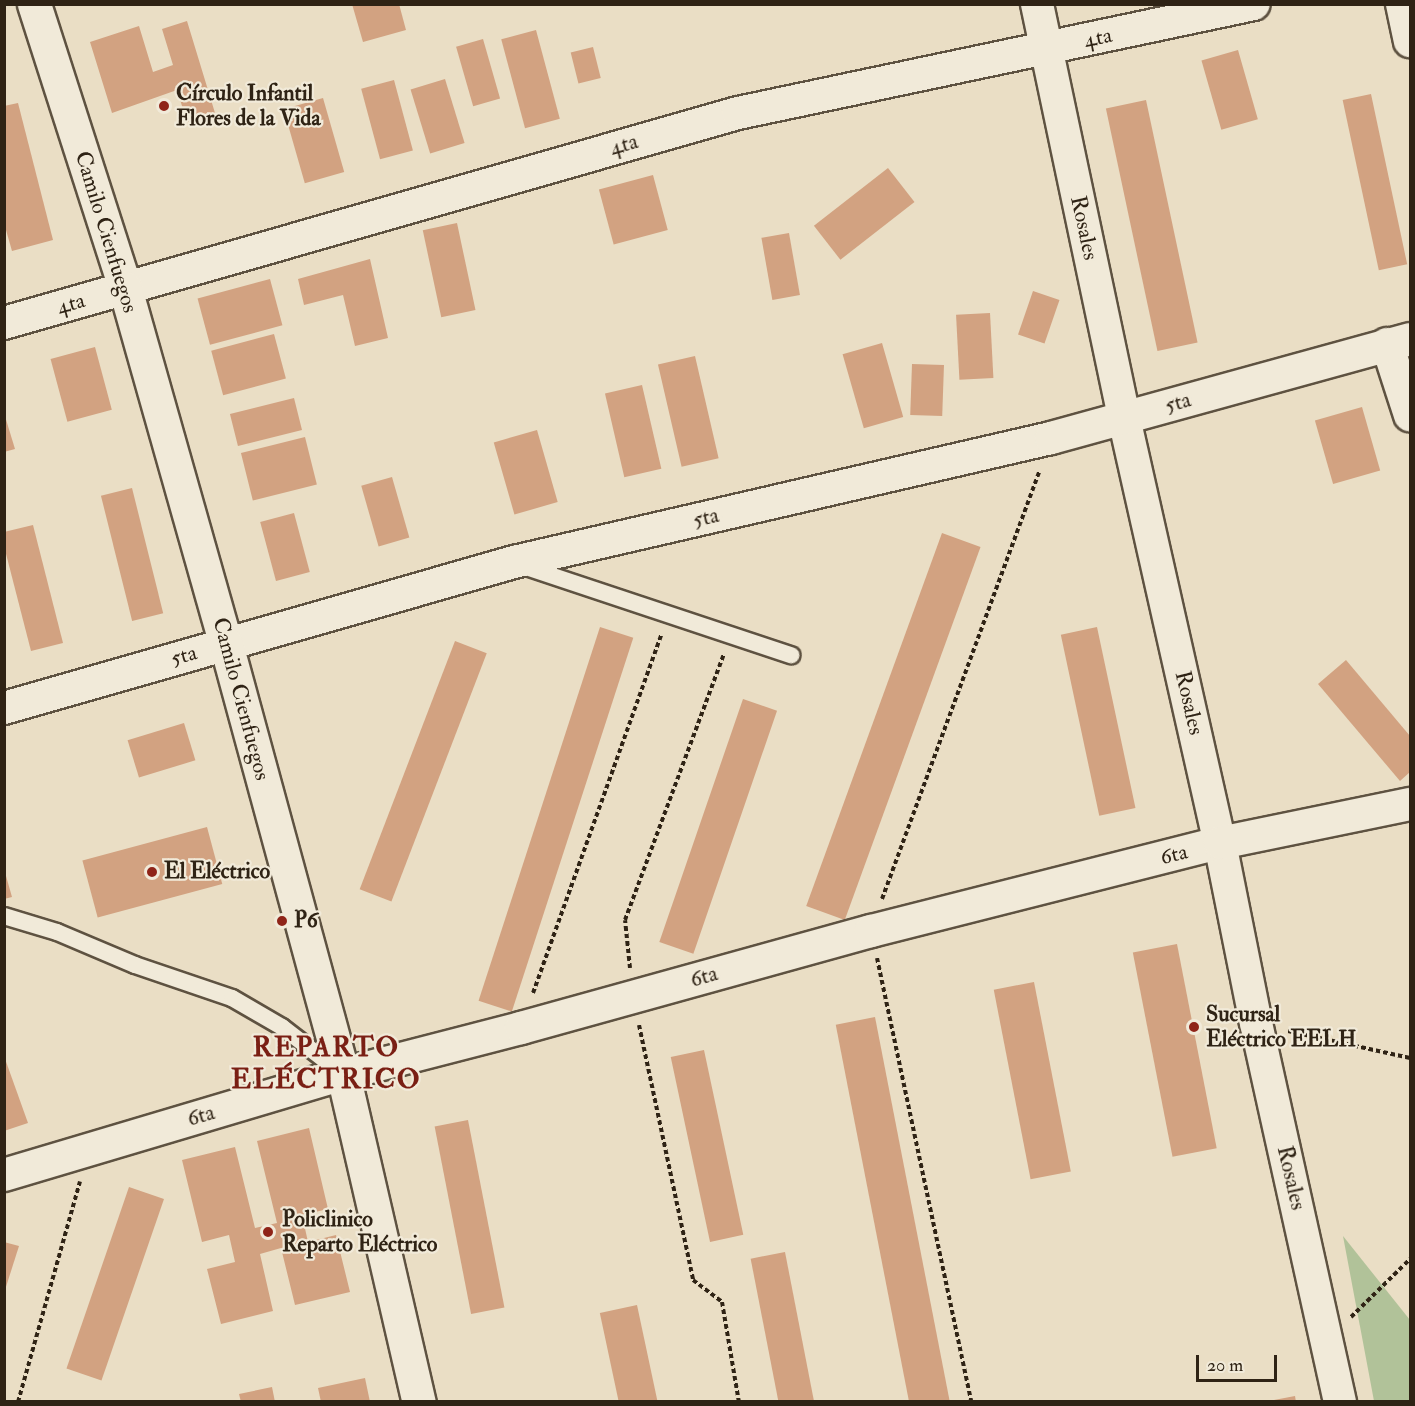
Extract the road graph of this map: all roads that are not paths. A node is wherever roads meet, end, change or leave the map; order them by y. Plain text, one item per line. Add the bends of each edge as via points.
1 (34, 4) edge
2 (1037, 4) edge
3 (1254, 4) edge
4 (1402, 4) edge
5 (1410, 41) edge
6 (1047, 49) junction
7 (124, 288) junction
8 (4, 323) edge
9 (1399, 341) edge
10 (1410, 415) edge
11 (1124, 418) junction
12 (514, 562) junction
13 (226, 644) junction
14 (791, 655) dead end
15 (4, 708) edge
16 (1410, 804) edge
17 (1220, 843) junction
18 (4, 916) edge
19 (343, 1074) junction
20 (4, 1175) edge
21 (419, 1401) edge
22 (1341, 1401) edge

1 - 7 street, Camilo Cienfuegos
2 - 6 street, Rosales
3 - 6 street, 4ta
4 - 5 street
6 - 7 street, 4ta via 738,113
6 - 11 street, Rosales
7 - 8 street, 4ta
7 - 13 street, Camilo Cienfuegos
9 - 10 street
9 - 11 street, 5ta
11 - 12 street, 5ta
11 - 17 street, Rosales
12 - 13 street, 5ta
12 - 14 lane
13 - 15 street, 5ta
13 - 19 street, Camilo Cienfuegos
16 - 17 street, 6ta
17 - 19 street, 6ta via 871,931
17 - 22 street, Rosales
18 - 19 lane via 232,998 282,1027
19 - 20 street, 6ta
19 - 21 street, Camilo Cienfuegos

